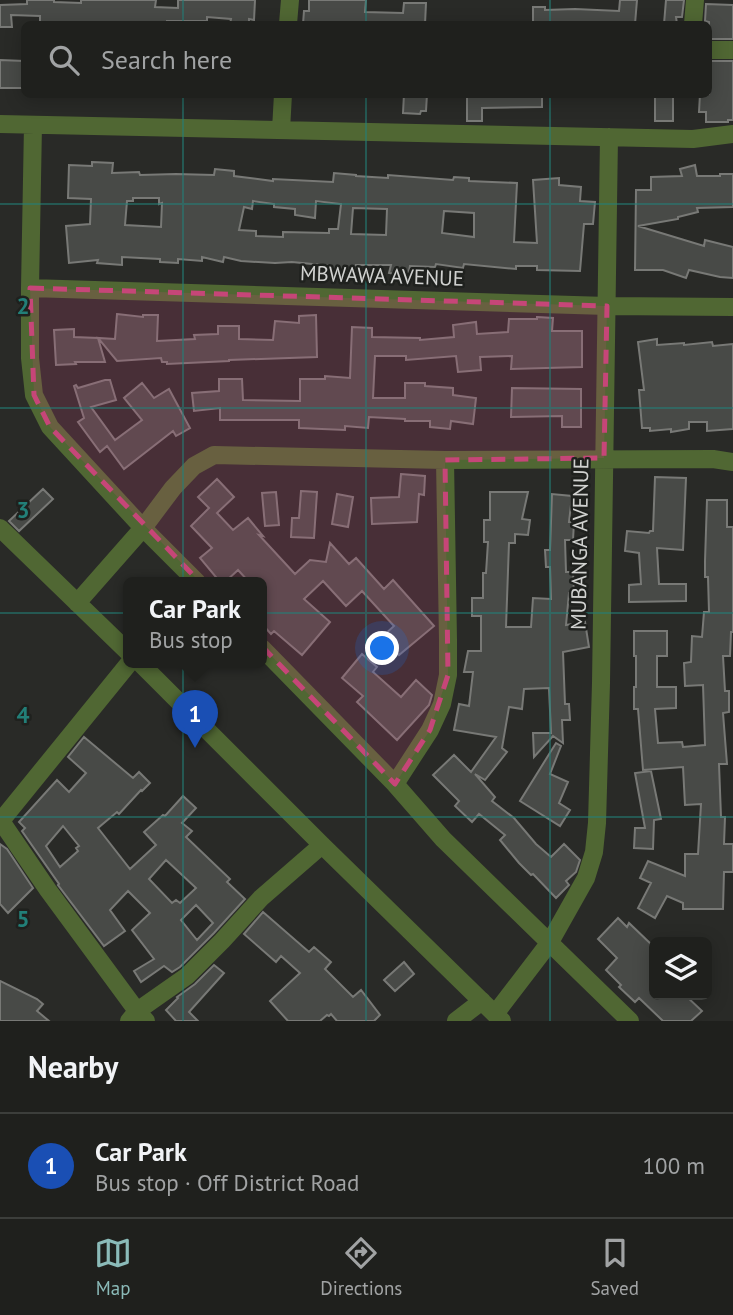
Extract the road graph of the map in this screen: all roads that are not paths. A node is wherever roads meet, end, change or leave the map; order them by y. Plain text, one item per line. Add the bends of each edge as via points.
1 (290, 0) edge
2 (695, 0) edge
3 (288, 21) edge
4 (694, 21) edge
5 (712, 50) edge
6 (733, 50) edge
7 (283, 98) edge
8 (0, 124) edge
9 (33, 125) junction
10 (281, 130) junction
11 (733, 134) edge
12 (609, 137) junction
13 (30, 288) junction
14 (607, 306) junction
15 (733, 307) edge
16 (604, 458) junction
17 (445, 460) junction
18 (733, 462) edge
19 (0, 528) edge
20 (144, 528) junction
21 (192, 577) edge
22 (77, 603) junction
23 (123, 647) edge
24 (267, 654) edge
25 (125, 668) edge
26 (145, 668) edge
27 (395, 784) junction
28 (0, 822) edge
29 (322, 845) junction
30 (550, 942) junction
31 (482, 1001) junction
32 (138, 1018) edge
33 (499, 1018) edge
34 (456, 1021) edge
35 (630, 1021) edge

1 - 3 street
2 - 4 street
5 - 6 street
7 - 10 street
8 - 9 street
9 - 10 street
9 - 13 street
10 - 12 street
11 - 12 street via 693,139
12 - 14 street, MUBANGA AVENUE
13 - 14 street, MBWAWA AVENUE
13 - 20 street via 34,395 50,428
14 - 15 street, MBWAWA AVENUE
14 - 16 street, MUBANGA AVENUE
16 - 17 street
16 - 18 street
16 - 30 street, MUBANGA AVENUE via 594,852 586,878
17 - 20 street via 214,454 194,466 173,488
17 - 27 street via 447,676 442,704 430,730
19 - 22 street
20 - 21 street
20 - 22 street
22 - 23 street
24 - 27 street
25 - 28 street
26 - 29 street
27 - 30 street via 443,839
28 - 32 street
29 - 31 street
29 - 32 street
30 - 33 street, MUBANGA AVENUE
30 - 35 street
31 - 33 street
31 - 34 street

